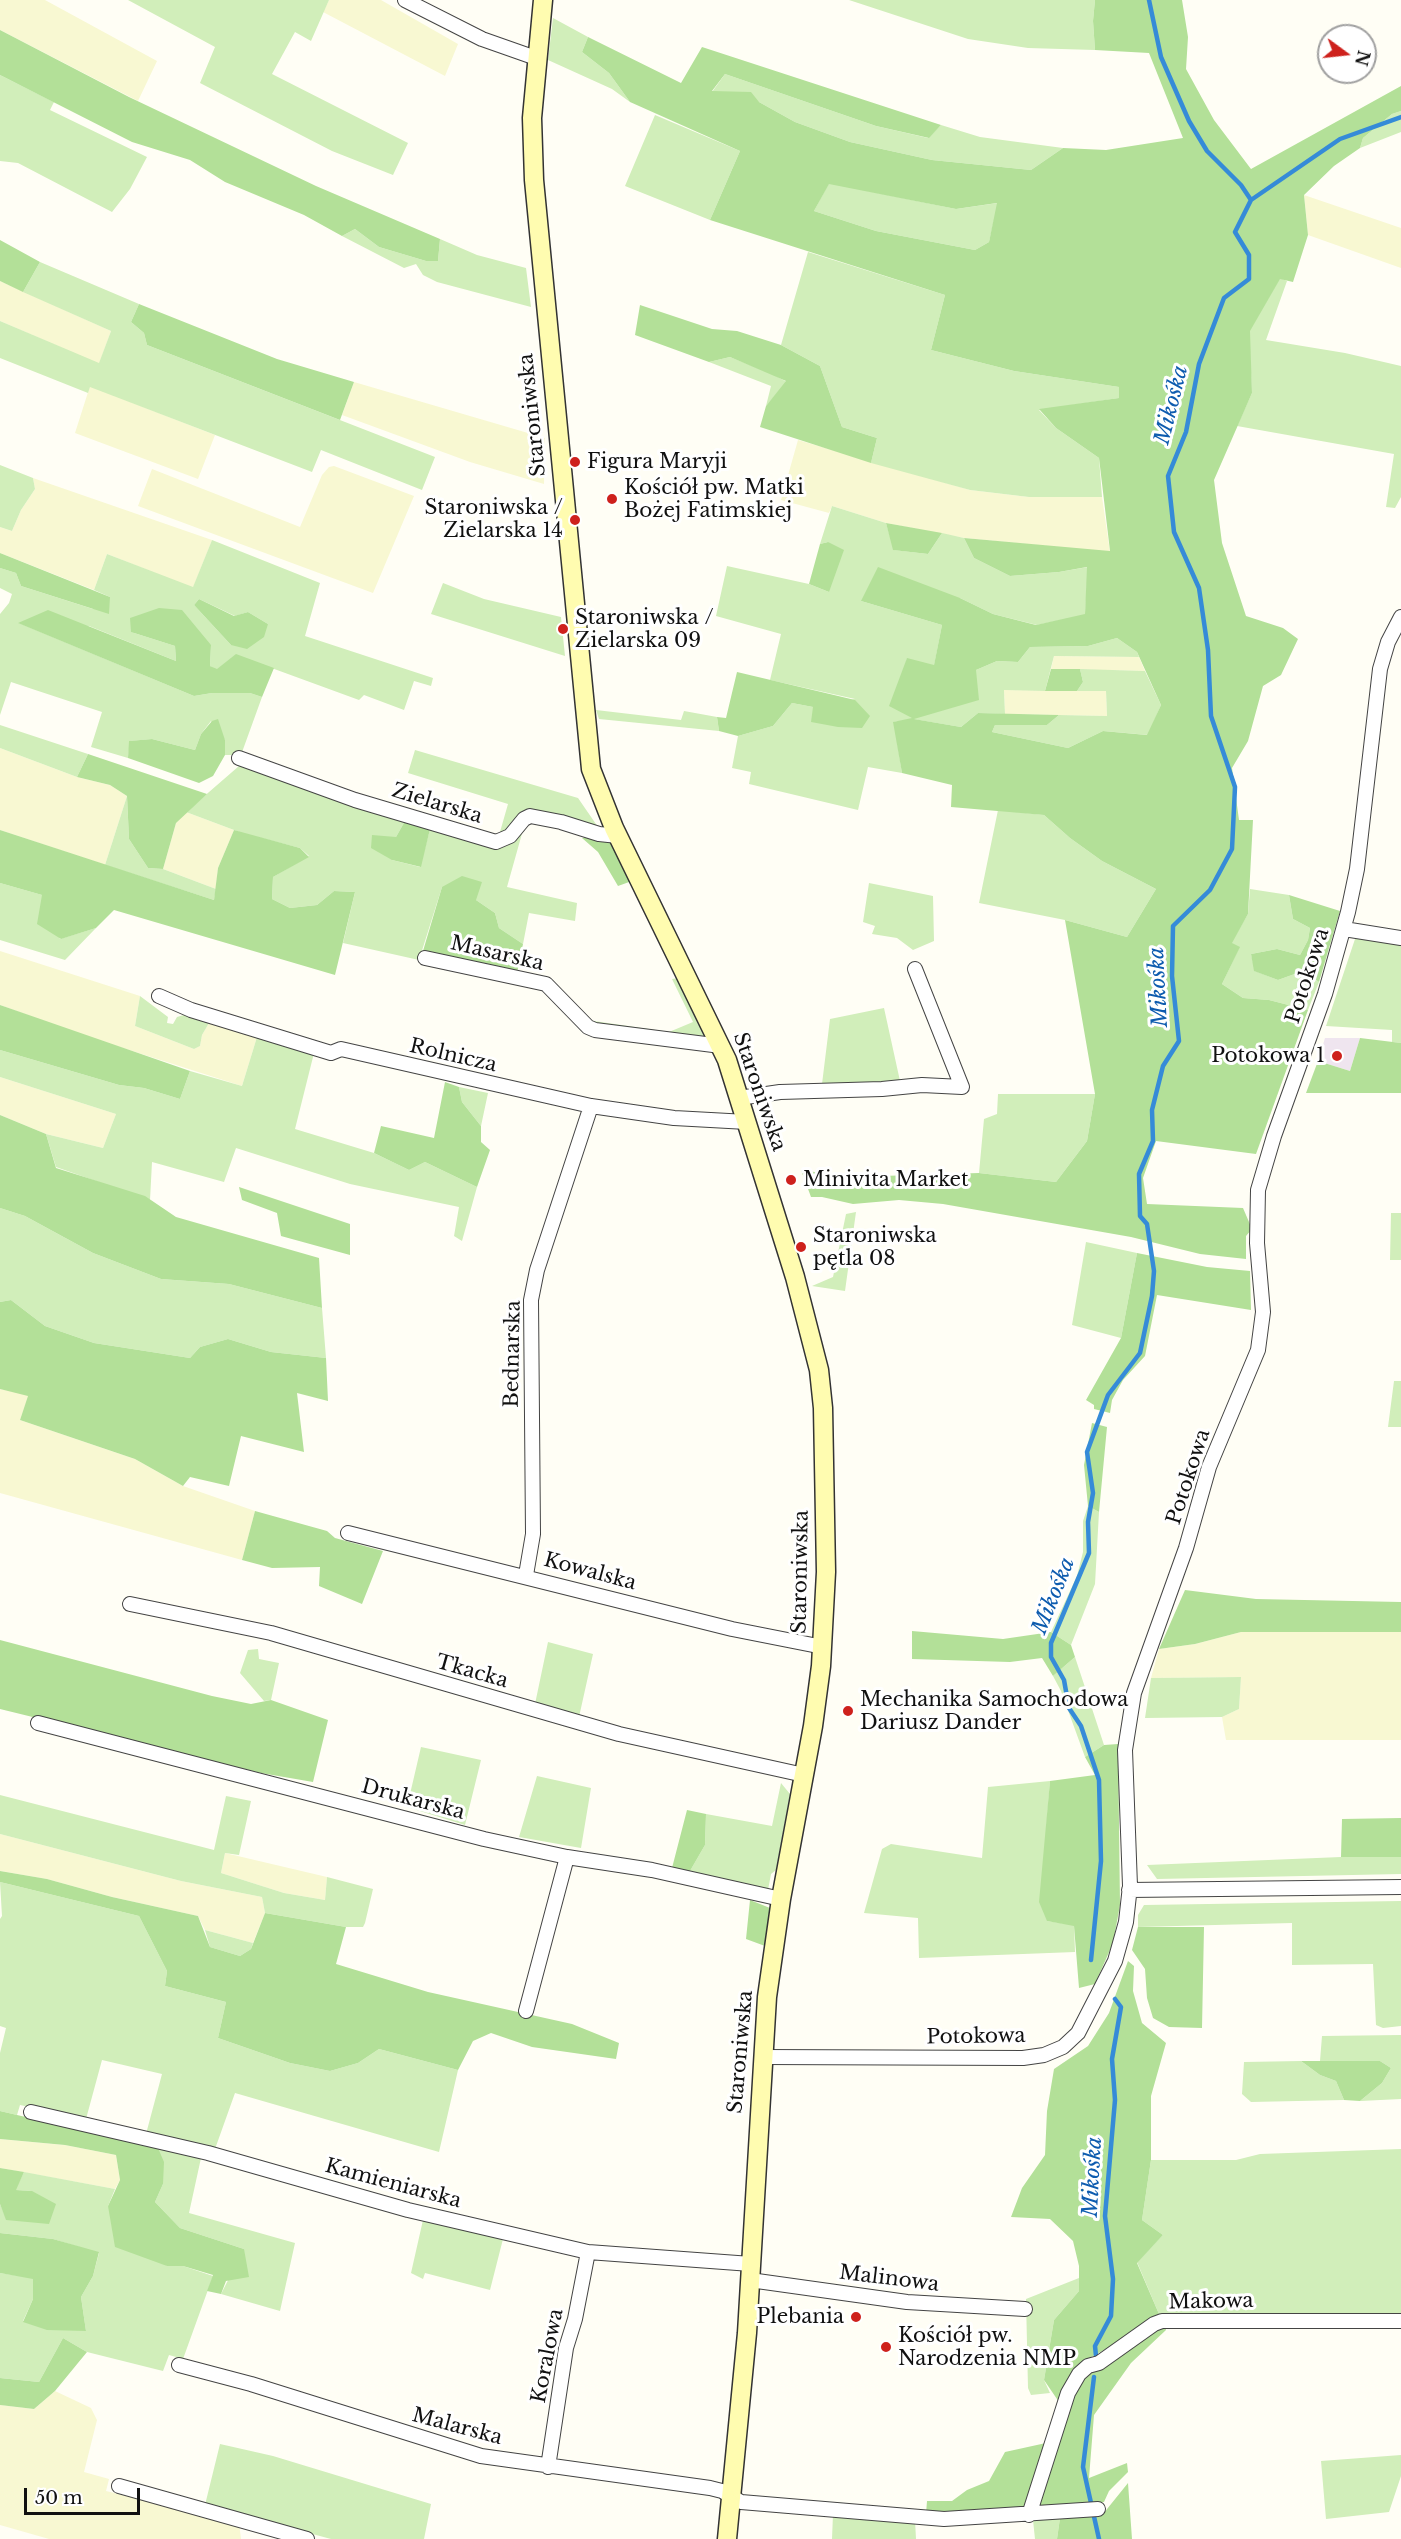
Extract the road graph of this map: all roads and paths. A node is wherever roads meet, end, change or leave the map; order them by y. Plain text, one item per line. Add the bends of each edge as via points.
1 (405, 0) edge
2 (543, 0) edge
3 (537, 58) junction
4 (1401, 617) edge
5 (239, 758) dead end
6 (618, 836) junction
7 (1344, 929) junction
8 (1401, 938) edge
9 (425, 958) dead end
10 (915, 969) dead end
11 (159, 996) dead end
12 (721, 1046) junction
13 (739, 1098) junction
14 (591, 1106) junction
15 (747, 1122) junction
16 (348, 1533) dead end
17 (526, 1575) junction
18 (130, 1604) dead end
19 (822, 1647) junction
20 (38, 1723) dead end
21 (804, 1775) junction
22 (567, 1857) junction
23 (1401, 1887) edge
24 (1129, 1890) junction
25 (781, 1899) junction
26 (526, 2011) dead end
27 (763, 2057) junction
28 (31, 2112) dead end
29 (588, 2252) junction
30 (750, 2272) junction
31 (1025, 2309) dead end
32 (1401, 2321) edge
33 (179, 2365) dead end
34 (548, 2467) junction
35 (119, 2486) dead end
36 (731, 2497) junction
37 (1098, 2510) dead end
38 (1029, 2515) junction
39 (307, 2539) edge
40 (726, 2539) edge

1 - 3 street via 482,39
2 - 3 street, Staroniwska
3 - 6 street, Staroniwska via 532,118 534,180 586,739 591,769
4 - 7 street, Potokowa via 1380,669 1357,869
5 - 6 street, Zielarska via 355,800 496,842 510,836 530,816
6 - 12 street, Staroniwska
7 - 8 street
7 - 24 street, Potokowa via 1258,1190 1257,1244 1263,1312 1258,1350 1209,1467 1186,1548 1134,1693 1125,1750
9 - 12 street, Masarska via 546,984 595,1030
10 - 13 street via 962,1087 922,1085 780,1092
11 - 14 street, Rolnicza via 191,1010 331,1053 341,1049
12 - 13 street, Staroniwska
13 - 15 street, Staroniwska
14 - 15 street, Rolnicza via 674,1118
14 - 17 street, Bednarska via 537,1270 531,1300 533,1534
15 - 19 street, Staroniwska via 819,1370 825,1450
16 - 17 street, Kowalska
17 - 19 street, Kowalska via 732,1629
18 - 21 street, Tkacka via 271,1633 619,1734
19 - 21 street, Staroniwska
20 - 22 street, Drukarska
21 - 25 street, Staroniwska
22 - 25 street, Drukarska via 651,1870
22 - 26 street
23 - 24 street
24 - 27 street, Potokowa via 1126,1922 1115,1961 1089,2015 1063,2047 1023,2058
25 - 27 street, Staroniwska
27 - 30 street, Staroniwska
28 - 29 street, Kamieniarska via 208,2153 408,2210
29 - 30 street, Kamieniarska
29 - 34 street, Koralowa via 566,2348
30 - 31 street, Malinowa via 907,2302
30 - 36 street, Staroniwska
32 - 38 street, Makowa via 1154,2324 1079,2374 1068,2393
33 - 34 street, Malarska via 452,2448
34 - 36 street, Malarska via 710,2488
35 - 39 street
36 - 38 street via 753,2503 944,2519
36 - 40 street, Staroniwska
37 - 38 street

